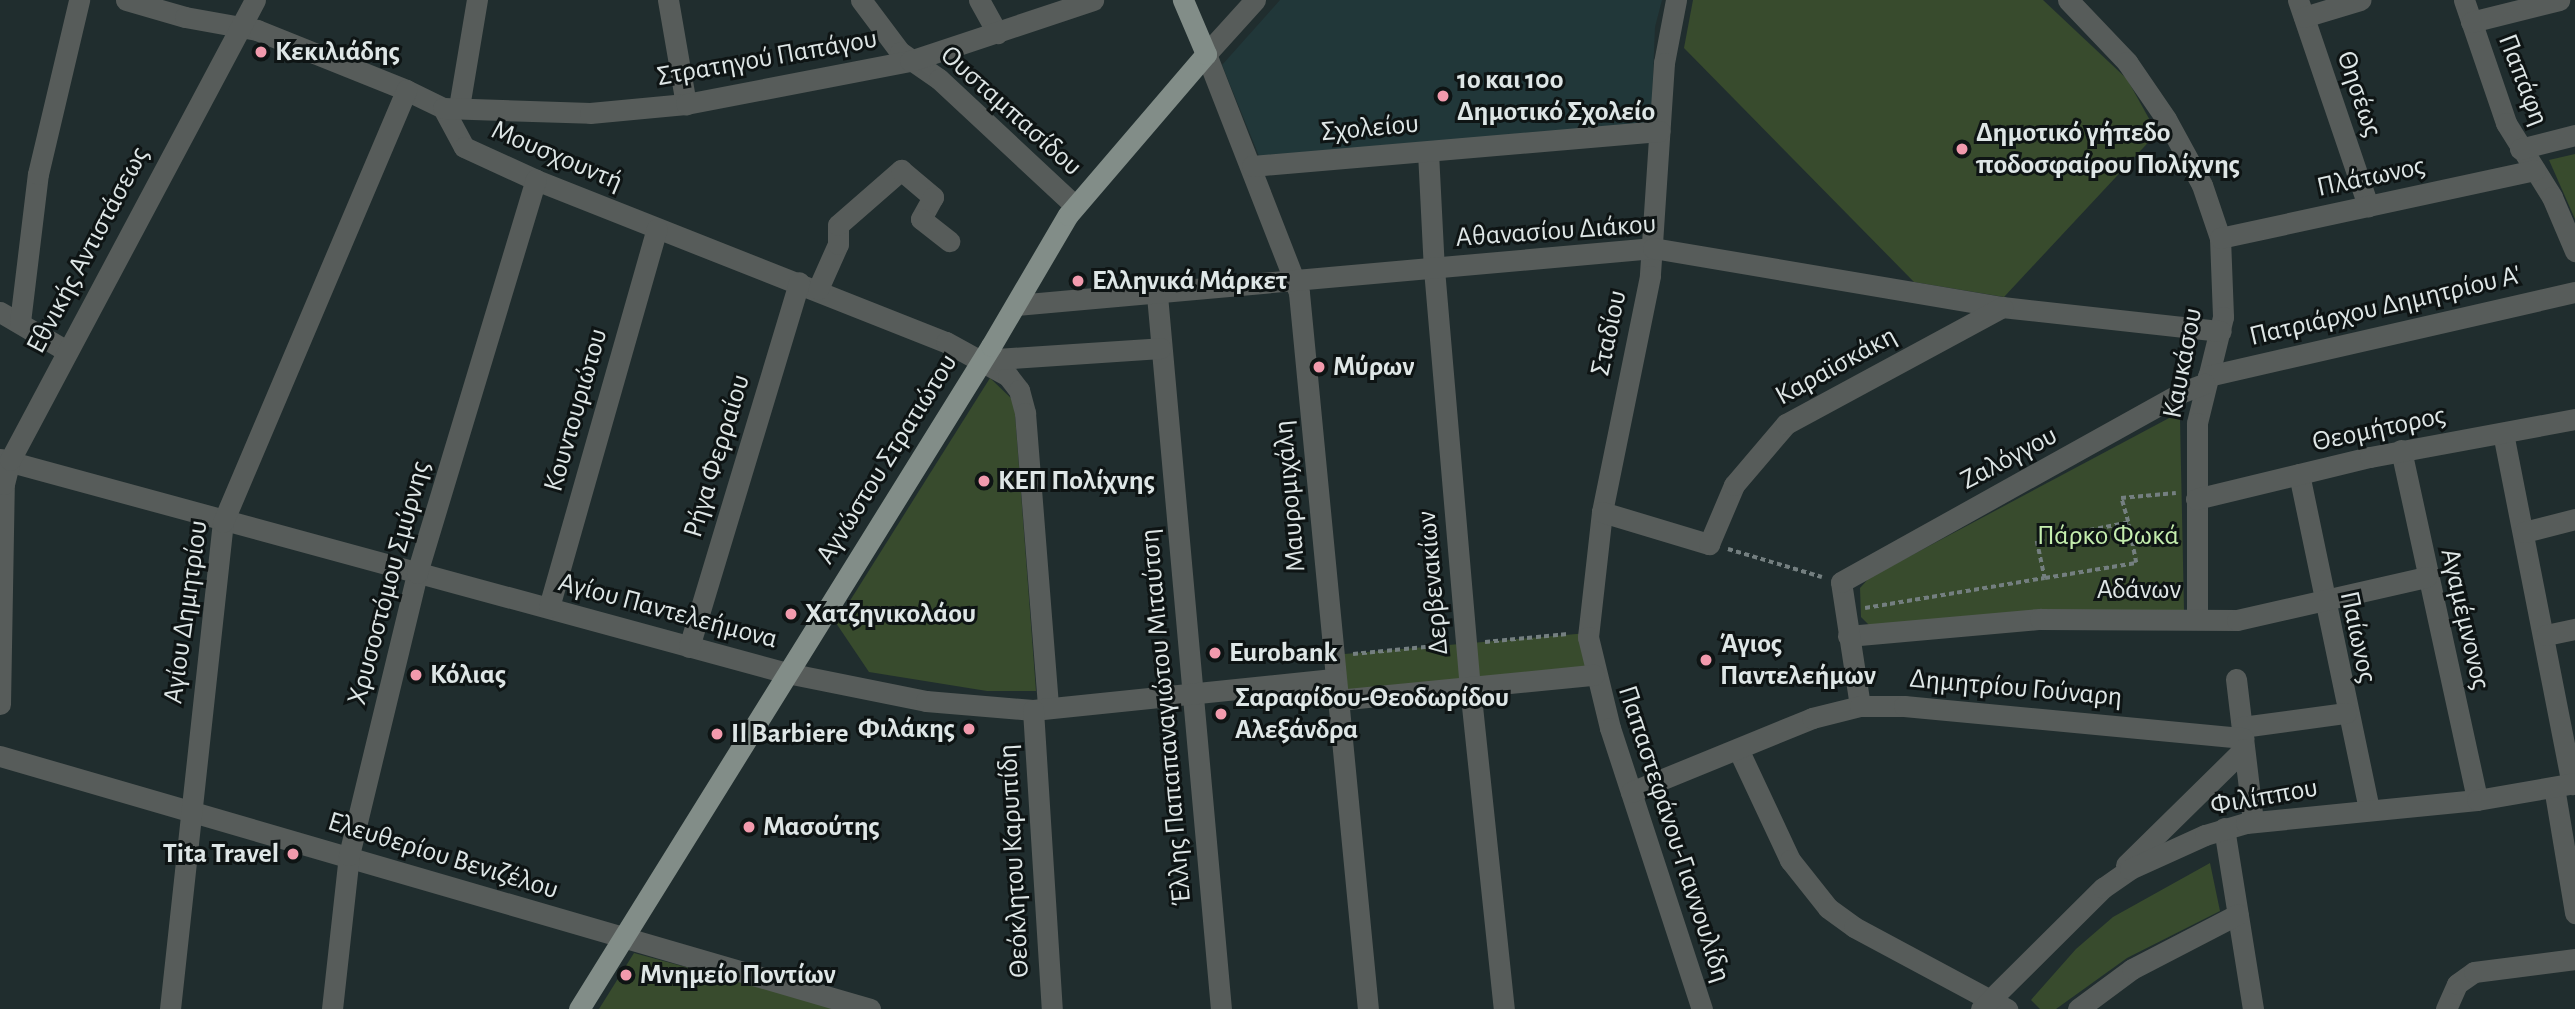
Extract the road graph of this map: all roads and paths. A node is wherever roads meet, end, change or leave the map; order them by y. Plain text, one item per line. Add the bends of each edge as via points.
1 (79, 0) edge
2 (126, 0) edge
3 (255, 0) edge
4 (477, 0) edge
5 (667, 0) edge
6 (861, 0) edge
7 (979, 0) edge
8 (1093, 0) edge
9 (1182, 0) edge
10 (1255, 0) edge
11 (1676, 0) edge
12 (2068, 0) edge
13 (2360, 0) edge
14 (2464, 0) edge
15 (2559, 0) edge
16 (1051, 7) edge
17 (2301, 9) edge
18 (2471, 22) junction
19 (239, 27) junction
20 (997, 33) junction
21 (1206, 54) junction
22 (911, 61) junction
23 (406, 90) junction
24 (686, 104) junction
25 (451, 107) junction
26 (1660, 131) junction
27 (2575, 135) edge
28 (2519, 149) junction
29 (1429, 152) junction
30 (1252, 166) junction
31 (2535, 170) junction
32 (536, 180) junction
33 (1074, 205) junction
34 (2368, 206) junction
35 (657, 229) junction
36 (2220, 238) junction
37 (949, 241) dead end
38 (1653, 248) junction
39 (2575, 251) edge
40 (1434, 269) junction
41 (1297, 282) junction
42 (808, 285) junction
43 (2575, 292) edge
44 (1157, 295) junction
45 (1016, 305) junction
46 (2001, 307) junction
47 (0, 312) edge
48 (20, 322) junction
49 (2221, 331) junction
50 (1161, 348) junction
51 (65, 350) junction
52 (982, 360) junction
53 (2206, 380) junction
54 (2575, 419) edge
55 (2503, 433) junction
56 (2401, 450) junction
57 (5, 460) edge
58 (2299, 474) junction
59 (2189, 496) junction
60 (1602, 512) junction
61 (2575, 519) edge
62 (223, 522) junction
63 (2128, 523) junction
64 (2524, 531) junction
65 (1709, 544) junction
66 (417, 573) junction
67 (2426, 577) junction
68 (2045, 578) junction
69 (1841, 582) junction
70 (2322, 601) junction
71 (549, 607) junction
72 (1870, 607) dead end
73 (2197, 618) junction
74 (2575, 629) edge
75 (2546, 635) junction
76 (1849, 636) junction
77 (689, 647) junction
78 (787, 673) junction
79 (1594, 675) junction
80 (2236, 678) dead end
81 (1470, 687) junction
82 (1336, 689) junction
83 (1192, 695) junction
84 (0, 704) edge
85 (1860, 706) junction
86 (1040, 709) junction
87 (2346, 713) junction
88 (2243, 738) junction
89 (1738, 748) junction
90 (0, 756) edge
91 (2567, 785) edge
92 (1631, 792) junction
93 (2477, 800) junction
94 (2369, 809) junction
95 (189, 810) junction
96 (2253, 822) junction
97 (2224, 828) junction
98 (349, 855) junction
99 (2104, 888) junction
100 (2238, 914) junction
101 (2575, 914) edge
102 (622, 940) junction
103 (2575, 958) edge
104 (1993, 1006) edge
105 (170, 1009) edge
106 (332, 1009) edge
107 (579, 1009) edge
108 (870, 1009) edge
109 (1052, 1009) edge
110 (1221, 1009) edge
111 (1367, 1009) edge
112 (1504, 1009) edge
113 (1702, 1009) edge
114 (2078, 1009) edge
115 (2253, 1009) edge
116 (2446, 1009) edge

1 - 48 street via 38,174
2 - 19 street
3 - 19 street, Εθνικής Αντιστάσεως
4 - 25 street
5 - 24 street
6 - 22 street, Ουσταμπασίδου
7 - 20 street
8 - 16 street, Στρατηγού Παπάγου
9 - 21 main road, Μαυρομιχάλη
10 - 21 street, Αγνώστου Στρατιώτου
11 - 26 street, Σταδίου via 1664,63
12 - 36 street, Καυκάσου via 2127,62 2161,111 2202,185
13 - 17 street
14 - 18 street, Παπάφη
15 - 18 street
16 - 20 street, Στρατηγού Παπάγου
17 - 34 street, Θησέως
18 - 28 street, Παπάφη
19 - 23 street via 257,30
19 - 51 street, Εθνικής Αντιστάσεως
20 - 22 street, Στρατηγού Παπάγου
21 - 30 street, Μαυρομιχάλη
21 - 33 main road, Αγνώστου Στρατιώτου
22 - 24 street, Στρατηγού Παπάγου
22 - 33 street, Ουσταμπασίδου via 939,79
23 - 25 street
23 - 62 street, Αγίου Δημητρίου
24 - 25 street, Στρατηγού Παπάγου via 590,113
25 - 32 street, Μουσχουντή via 460,144
26 - 29 street, Σχολείου
26 - 38 street, Σταδίου
27 - 28 street
28 - 31 street, Παπάφη
29 - 30 street, Σχολείου
29 - 40 street, Δερβενακίων
30 - 41 street, Μαυρομιχάλη
31 - 34 street, Πλάτωνος
31 - 39 street, Παπάφη
32 - 35 street, Μουσχουντή
32 - 66 street, Χρυσοστόμου Σμύρνης
33 - 45 main road, Αγνώστου Στρατιώτου
34 - 36 street, Πλάτωνος
35 - 42 street, Μουσχουντή
35 - 71 street, Κουντουριώτου
36 - 49 street, Καυκάσου via 2224,281
37 - 42 street, Ρήγα Φερραίου via 920,219 933,197 901,170 838,225 838,244
38 - 40 street, Αθανασίου Διάκου
38 - 46 street, Αθανασίου Διάκου
38 - 60 street, Σταδίου
40 - 41 street, Αθανασίου Διάκου
40 - 81 street, Δερβενακίων
41 - 44 street, Αθανασίου Διάκου
41 - 82 street, Μαυρομιχάλη
42 - 52 street, Μουσχουντή
42 - 77 street, Ρήγα Φερραίου
43 - 53 street, Πατριάρχου Δημητρίου Α'
44 - 45 street, Αθανασίου Διάκου
44 - 50 street, Έλλης Παπαπαναγιώτου Μιταύτση
45 - 52 main road, Αγνώστου Στρατιώτου
46 - 49 street, Αθανασίου Διάκου
46 - 65 street, Καραϊσκάκη via 1786,424 1734,485
47 - 48 street
48 - 51 street
49 - 53 street, Καυκάσου
50 - 52 street
50 - 83 street, Έλλης Παπαπαναγιώτου Μιταύτση
51 - 57 street, Εθνικής Αντιστάσεως
52 - 78 main road, Αγνώστου Στρατιώτου
52 - 86 street, Θεόκλητου Καρυπίδη via 1014,383 1023,405
53 - 59 street, Καυκάσου
53 - 69 street, Ζαλόγγου
54 - 55 street, Θεομήτορος
55 - 56 street, Θεομήτορος
55 - 64 street
56 - 58 street, Θεομήτορος
56 - 67 street, Αγαμέμνονος
57 - 62 street, Αγίου Παντελεήμονα
57 - 84 street, Εθνικής Αντιστάσεως
58 - 59 street, Θεομήτορος
58 - 70 street, Παίωνος
59 - 63 path via 2121,498
59 - 73 street, Καυκάσου
60 - 65 street
60 - 79 street, Σταδίου via 1589,605
61 - 64 street
62 - 66 street, Αγίου Παντελεήμονα
62 - 95 street, Αγίου Δημητρίου
63 - 68 path via 2037,541
63 - 68 path via 2136,563
64 - 75 street
65 - 69 path
66 - 71 street, Αγίου Παντελεήμονα
66 - 98 street, Χρυσοστόμου Σμύρνης
67 - 70 street, Αδάνων
67 - 93 street, Αγαμέμνονος
68 - 72 path
69 - 76 street
70 - 73 street, Αδάνων via 2237,620
70 - 87 street, Παίωνος
71 - 77 street, Αγίου Παντελεήμονα
73 - 76 street, Αδάνων via 2040,619
74 - 75 street
75 - 91 street
76 - 85 street
77 - 78 street, Αγίου Παντελεήμονα
78 - 86 street, Αγίου Παντελεήμονα via 926,701
78 - 102 main road, Αγνώστου Στρατιώτου
79 - 81 street, Αγίου Παντελεήμονα
79 - 92 street, Παπαστεφάνου-Γιαννουλίδη
80 - 88 street
81 - 82 street, Αγίου Παντελεήμονα
81 - 112 street, Δερβενακίων
82 - 83 street, Αγίου Παντελεήμονα
82 - 111 street, Μαυρομιχάλη
83 - 86 street, Αγίου Παντελεήμονα
83 - 110 street, Έλλης Παπαπαναγιώτου Μιταύτση
85 - 88 street, Δημητρίου Γούναρη via 1904,706
85 - 89 street, Δημητρίου Γούναρη via 1812,718
86 - 109 street, Θεόκλητου Καρυπίδη
87 - 88 street, Δημητρίου Γούναρη
87 - 94 street, Παίωνος
88 - 96 street
88 - 99 street
89 - 92 street, Δημητρίου Γούναρη
89 - 104 street via 1790,860 1828,908
90 - 95 street, Ελευθερίου Βενιζέλου
91 - 93 street, Φιλίππου
91 - 101 street
92 - 113 street, Παπαστεφάνου-Γιαννουλίδη
93 - 94 street, Φιλίππου
94 - 96 street, Φιλίππου
95 - 98 street, Ελευθερίου Βενιζέλου
95 - 105 street, Αγίου Δημητρίου
96 - 97 street, Φιλίππου
97 - 99 street, Φιλίππου via 2151,858
97 - 100 street
98 - 102 street, Ελευθερίου Βενιζέλου
98 - 106 street, Χρυσοστόμου Σμύρνης
99 - 104 street, Φιλίππου
100 - 114 street via 2133,969
100 - 115 street
102 - 107 main road, Αγνώστου Στρατιώτου
102 - 108 street, Ελευθερίου Βενιζέλου
103 - 116 street via 2474,972 2458,984

